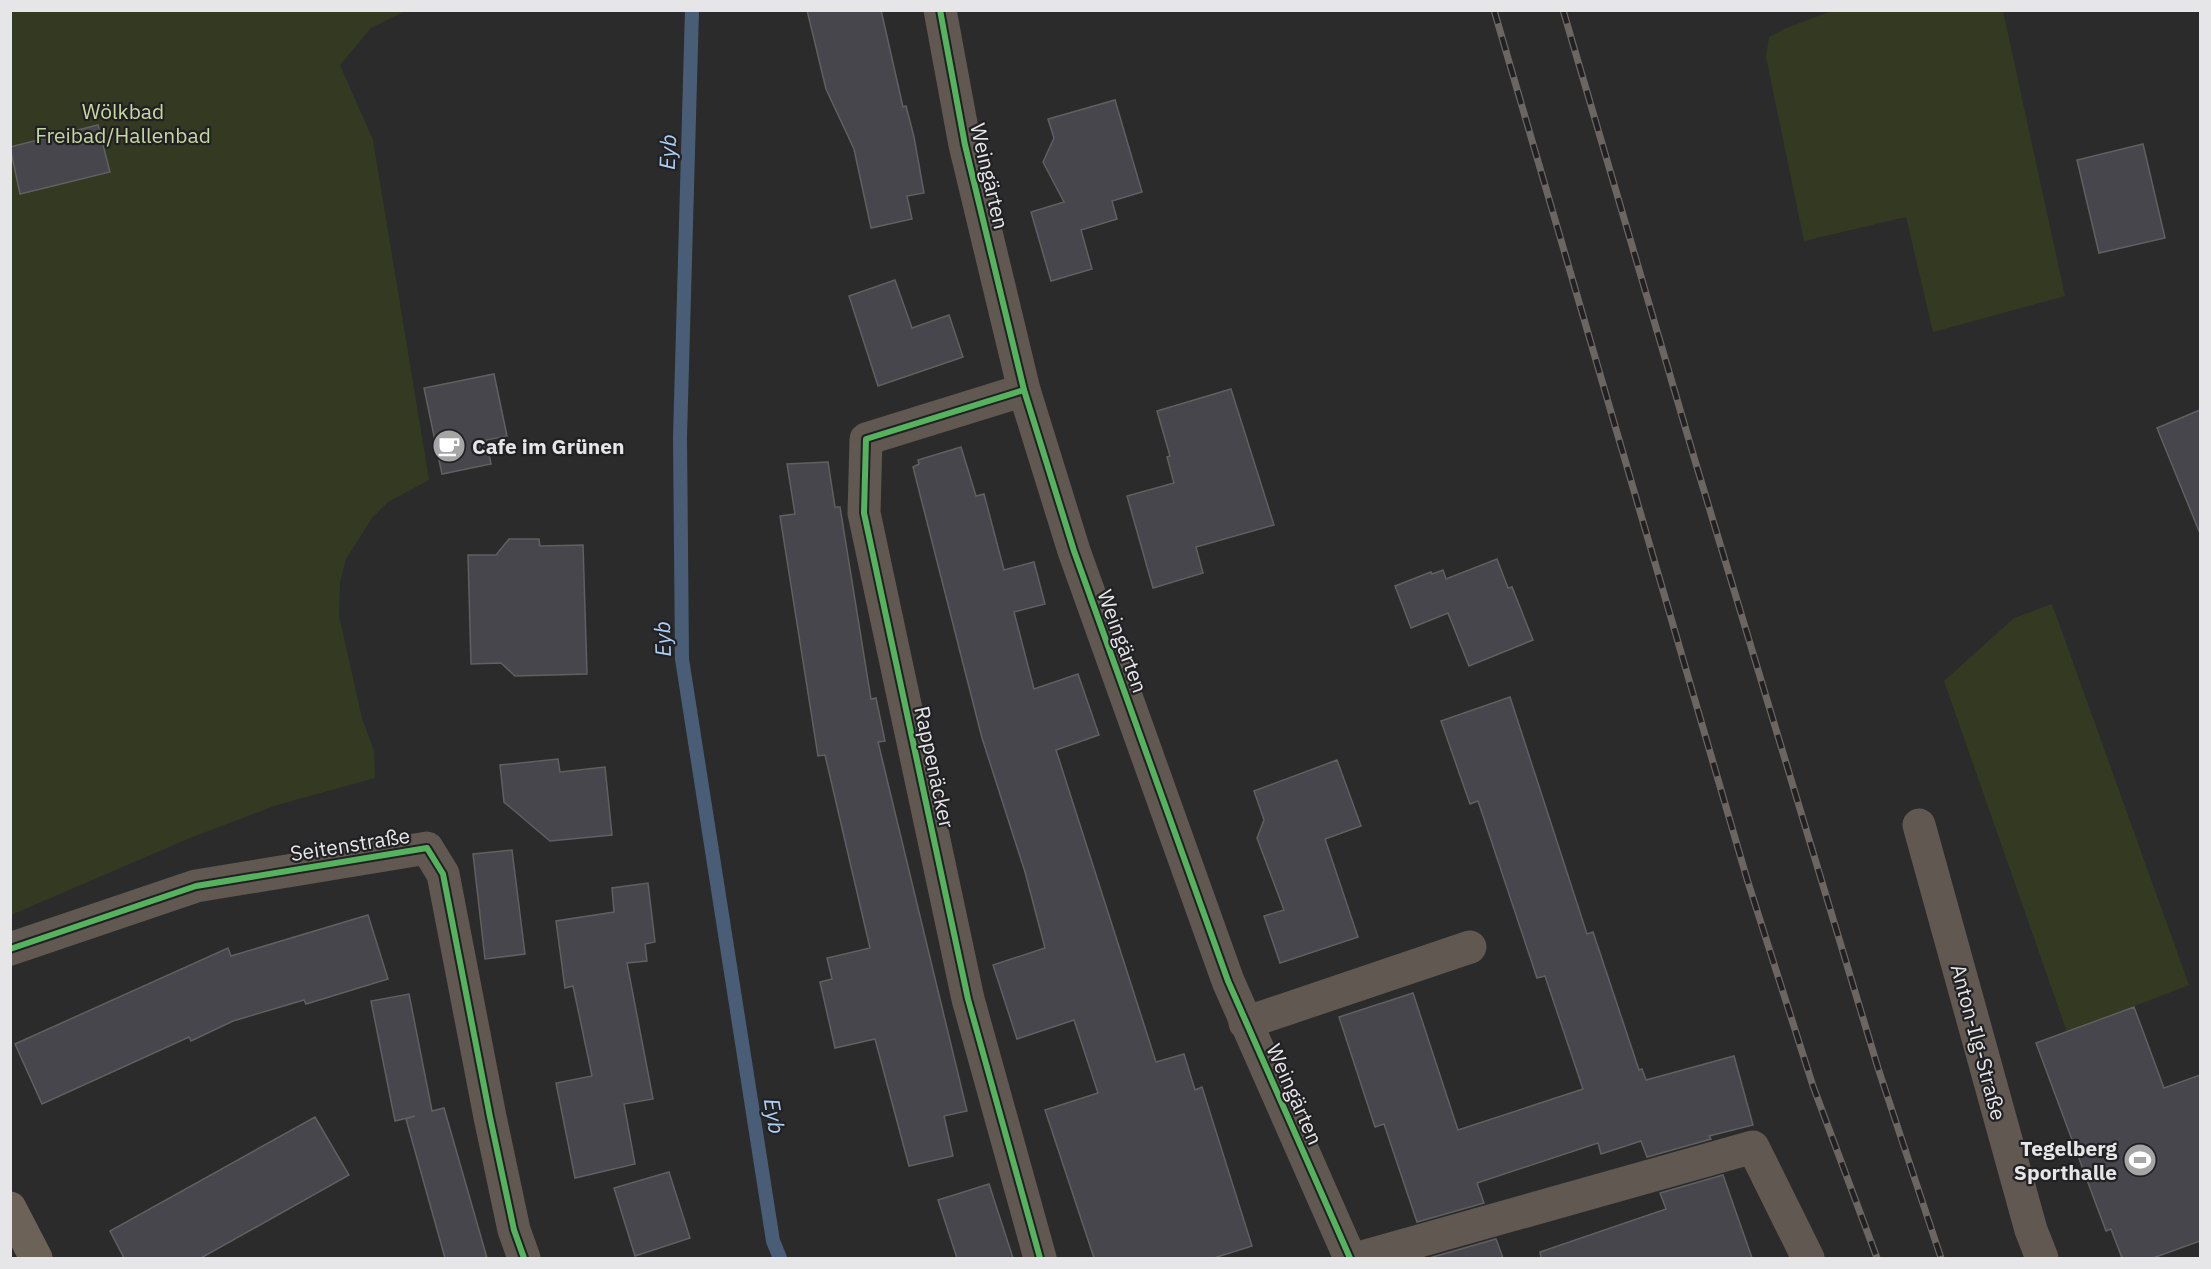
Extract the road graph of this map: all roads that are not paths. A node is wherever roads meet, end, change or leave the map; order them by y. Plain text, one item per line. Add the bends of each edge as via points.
1 (940, 10) edge
2 (1024, 390) junction
3 (1919, 825) dead end
4 (1470, 947) dead end
5 (10, 949) edge
6 (1245, 1023) junction
7 (10, 1208) edge
8 (36, 1258) edge
9 (524, 1258) edge
10 (1040, 1258) edge
11 (1350, 1258) edge
12 (1359, 1258) edge
13 (1808, 1258) edge
14 (2042, 1258) edge

1 - 2 street, Weingärten via 965,145
2 - 6 street, Weingärten via 1074,551
2 - 10 street, Rappenäcker via 866,439 864,513 968,999
3 - 14 street, Anton-Ilg-Straße
4 - 6 street, Weingärten
5 - 9 street, Seitenstraße via 196,886 427,848 443,874 490,1117 514,1230
6 - 11 street, Weingärten
7 - 8 main road
12 - 13 street via 1753,1147

